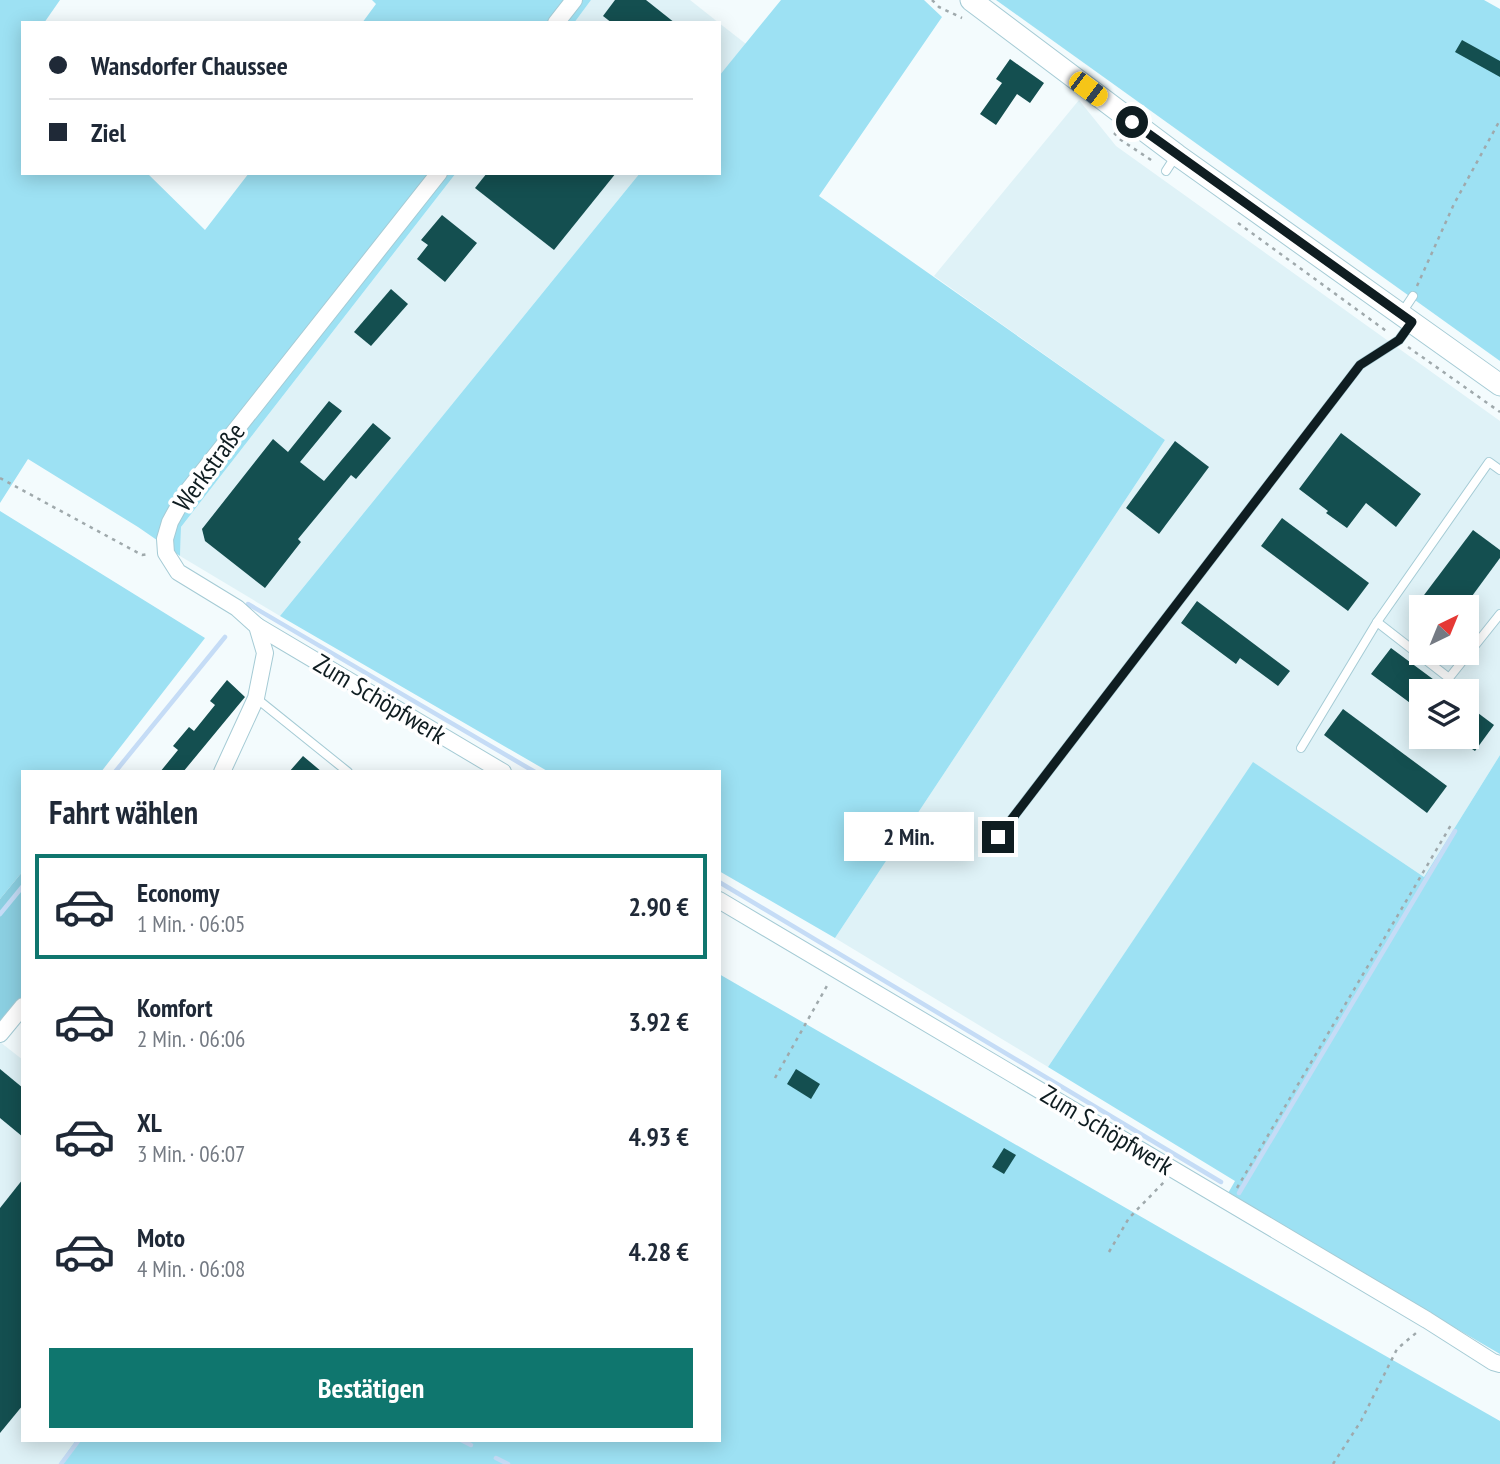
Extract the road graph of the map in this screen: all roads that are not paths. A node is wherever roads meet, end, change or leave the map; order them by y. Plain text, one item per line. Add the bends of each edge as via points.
1 (574, 0) edge
2 (971, 0) edge
3 (558, 21) edge
4 (437, 175) edge
5 (1413, 296) road end
6 (1406, 318) junction
7 (1500, 385) edge
8 (1500, 470) edge
9 (1500, 614) edge
10 (1377, 622) junction
11 (257, 626) junction
12 (256, 698) junction
13 (1301, 748) dead end
14 (223, 770) edge
15 (346, 770) edge
16 (500, 770) edge
17 (998, 837) dead end
18 (721, 901) edge
19 (21, 1008) edge
20 (0, 1034) edge
21 (1498, 1365) edge

1 - 3 street
2 - 6 street via 1172,163
4 - 11 street, Werkstraße via 186,493 170,522 166,552 178,572 237,608
5 - 6 lane
6 - 7 street
6 - 17 lane via 1399,340 1360,365
8 - 10 lane via 1489,462
9 - 10 lane via 1449,678
10 - 13 lane
11 - 12 street via 265,653
11 - 16 street, Zum Schöpfwerk
12 - 14 street
12 - 15 lane
18 - 21 street, Zum Schöpfwerk
19 - 20 street

